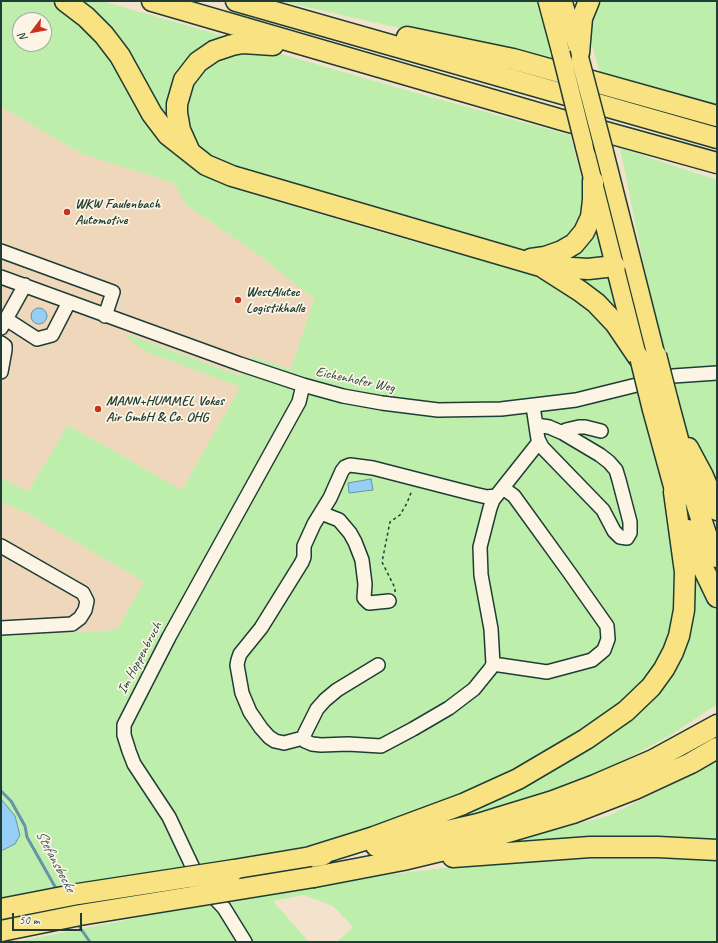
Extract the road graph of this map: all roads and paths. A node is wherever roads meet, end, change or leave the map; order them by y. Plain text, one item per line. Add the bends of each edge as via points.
1 (64, 1) edge
2 (152, 1) edge
3 (236, 1) edge
4 (547, 1) edge
5 (563, 1) edge
6 (589, 1) edge
7 (308, 22) junction
8 (573, 55) junction
9 (354, 60) junction
10 (717, 116) edge
11 (717, 138) edge
12 (191, 154) junction
13 (717, 163) edge
14 (593, 182) junction
15 (1, 251) edge
16 (623, 262) junction
17 (532, 263) junction
18 (1, 277) edge
19 (25, 285) junction
20 (69, 302) junction
21 (105, 316) junction
22 (3, 324) edge
23 (1, 343) edge
24 (644, 357) junction
25 (1, 372) edge
26 (717, 373) edge
27 (303, 386) junction
28 (659, 405) junction
29 (533, 406) junction
30 (673, 424) junction
31 (536, 425) junction
32 (601, 431) dead end
33 (563, 433) junction
34 (539, 442) junction
35 (417, 479) junction
36 (499, 492) junction
37 (674, 492) junction
38 (717, 510) edge
39 (321, 513) junction
40 (1, 546) edge
41 (717, 557) edge
42 (392, 598) joint
43 (717, 598) edge
44 (1, 628) edge
45 (493, 664) junction
46 (378, 665) dead end
47 (717, 725) edge
48 (303, 738) junction
49 (717, 748) edge
50 (717, 850) edge
51 (310, 857) junction
52 (403, 860) junction
53 (1, 909) edge
54 (1, 931) edge
55 (245, 942) edge

1 - 12 highway via 86,17 104,35 120,56 152,114 168,135
2 - 9 highway
3 - 7 highway
4 - 8 main road
5 - 8 main road
6 - 8 highway
7 - 10 highway via 362,27 513,59
7 - 11 highway
8 - 14 main road, bridge via 584,145
8 - 16 main road, bridge via 604,150
9 - 12 highway via 266,44 243,43 214,51 198,62 184,80 179,96 177,113 180,130
9 - 13 highway
12 - 17 highway via 232,176
14 - 16 main road
14 - 17 highway via 591,217 584,232 574,244
15 - 21 street via 113,292
16 - 17 highway via 588,269
16 - 24 main road
17 - 24 highway via 580,290 596,303
18 - 19 street, Eichenhofer Weg
19 - 20 street, Eichenhofer Weg
19 - 22 street
20 - 21 street, Eichenhofer Weg
20 - 22 street via 52,335 37,339
21 - 27 street, Eichenhofer Weg
23 - 25 street via 5,350
24 - 28 highway, bridge
26 - 29 street, Eichenhofer Weg via 673,376 576,400
27 - 29 street, Eichenhofer Weg via 382,403 438,410
27 - 55 street, Im Hoppenbruch via 299,402 169,637 124,725 128,751 134,764 169,817 194,870 224,908
28 - 30 highway
28 - 37 main road
29 - 31 street
30 - 38 highway via 703,476
30 - 41 highway via 706,534
31 - 33 street
31 - 34 street
32 - 33 street via 579,426
33 - 34 street via 600,455 616,470 630,522 630,533 627,538 620,538 603,510
34 - 36 street
35 - 36 street via 487,496
35 - 39 street via 373,468 345,467
35 - 42 path via 407,503 400,514 390,522 387,533 382,562 395,588
36 - 45 street via 490,508 480,554 491,629
36 - 45 street via 514,496 607,626 608,639 604,650 592,660 546,672
37 - 43 highway
37 - 51 highway via 685,572 684,610 680,636 664,669 651,687 626,710 586,739 518,778 374,838
39 - 42 street via 339,520 350,532 362,560 364,598 370,602
39 - 48 street via 304,546 302,562 261,628 240,654 237,665 246,704 269,737 275,742 284,743
40 - 44 street via 83,593 87,601 80,618 72,624
45 - 48 street via 474,689 449,708 381,746 321,745 312,744
46 - 48 street via 325,700 317,709
47 - 51 highway via 653,760 553,801 478,824 415,839
49 - 52 highway via 635,789 574,813
50 - 52 highway via 590,847
51 - 53 highway, bridge via 78,894
52 - 54 highway, bridge via 80,915

